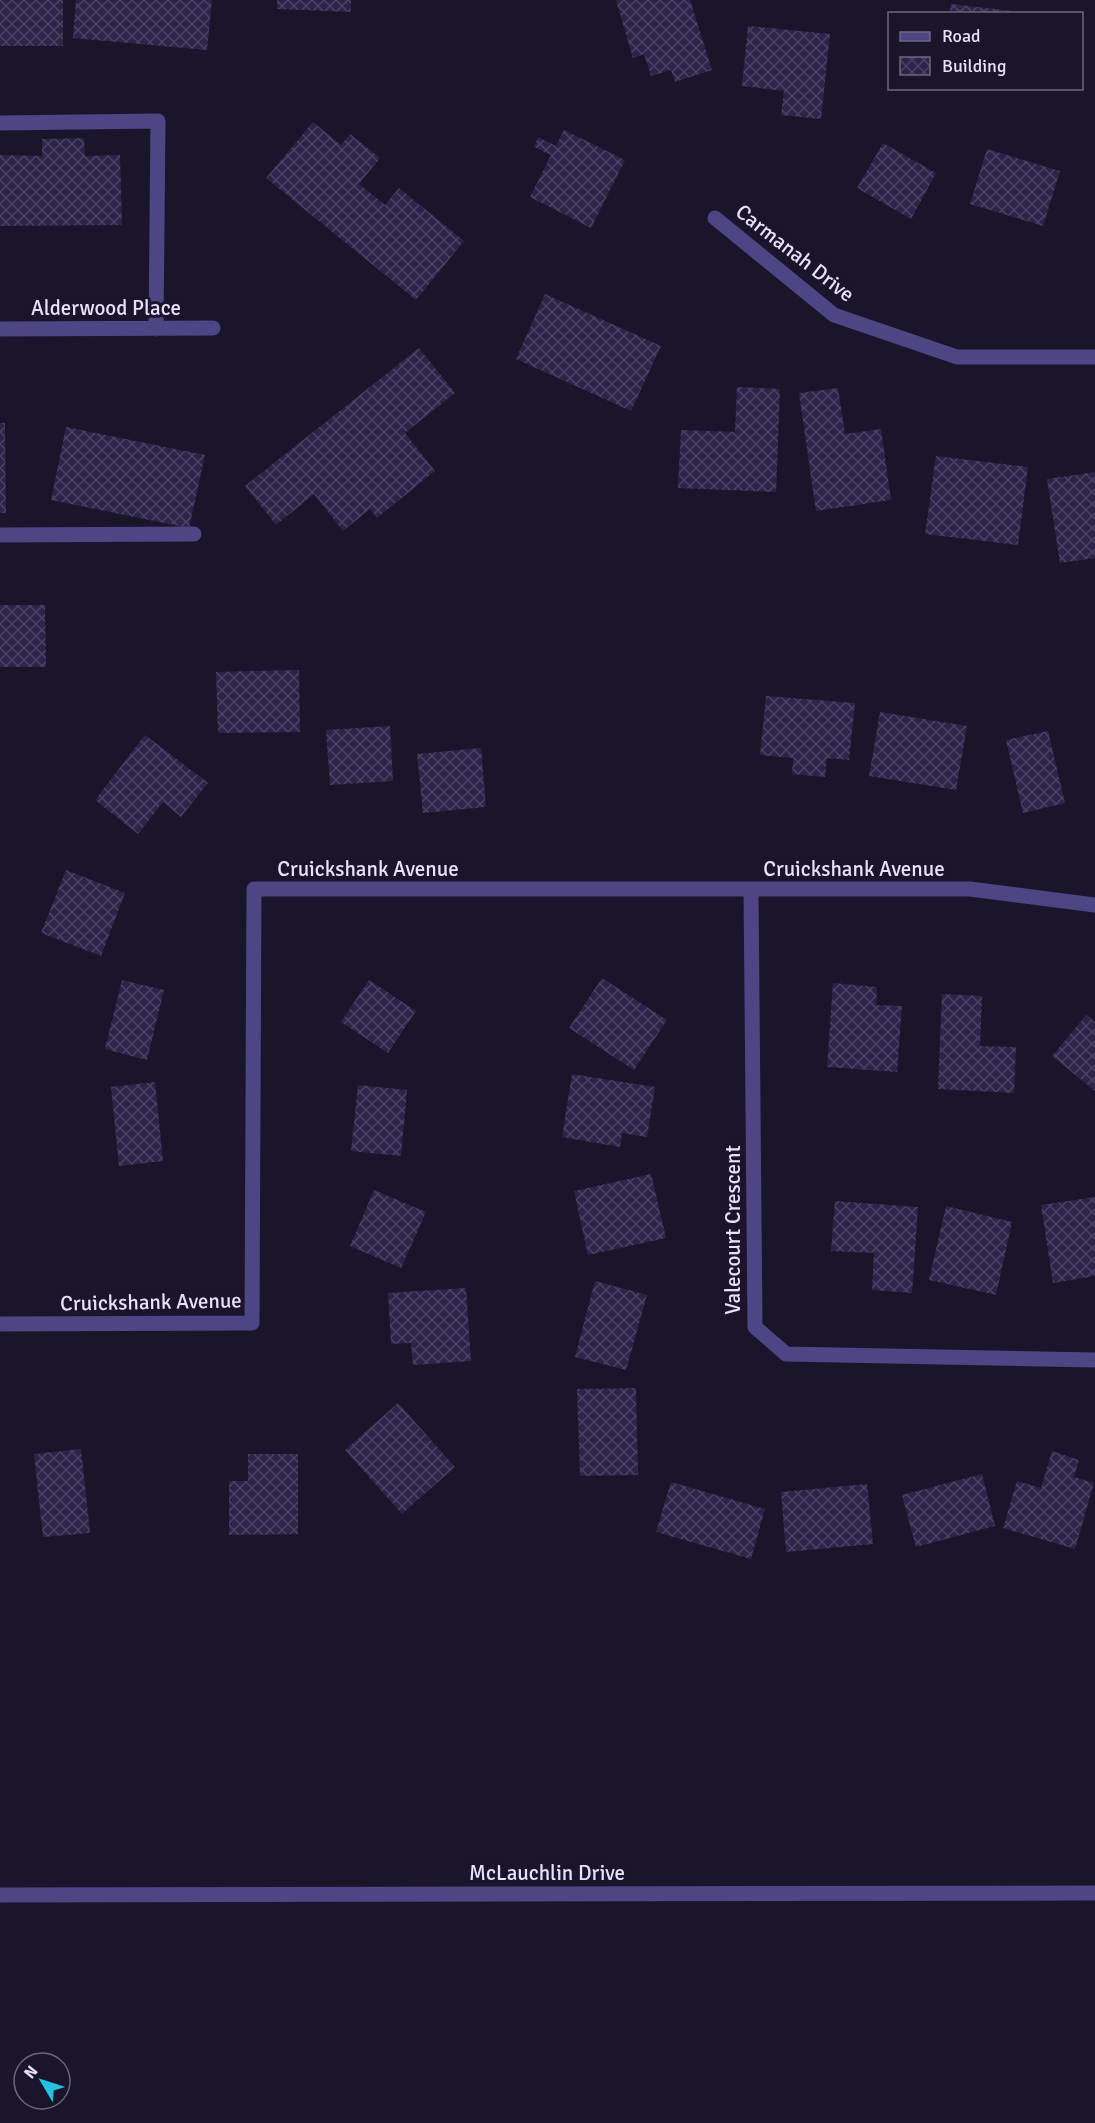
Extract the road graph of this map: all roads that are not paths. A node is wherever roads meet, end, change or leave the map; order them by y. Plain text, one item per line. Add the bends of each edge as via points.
1 (0, 123) edge
2 (715, 218) dead end
3 (156, 328) junction
4 (213, 328) dead end
5 (0, 329) edge
6 (1095, 357) edge
7 (194, 534) dead end
8 (0, 535) edge
9 (751, 890) junction
10 (1095, 904) edge
11 (0, 1324) edge
12 (1095, 1360) edge
13 (1095, 1893) edge
14 (0, 1895) edge

1 - 3 street via 158,121
2 - 6 street, Carmanah Drive via 834,315 957,357
3 - 4 street, Alderwood Place
3 - 5 street, Alderwood Place
7 - 8 street
9 - 10 street, Cruickshank Avenue via 970,890
9 - 11 street, Cruickshank Avenue via 254,889 252,1323
9 - 12 street, Valecourt Crescent via 754,1327 786,1354
13 - 14 street, McLauchlin Drive

